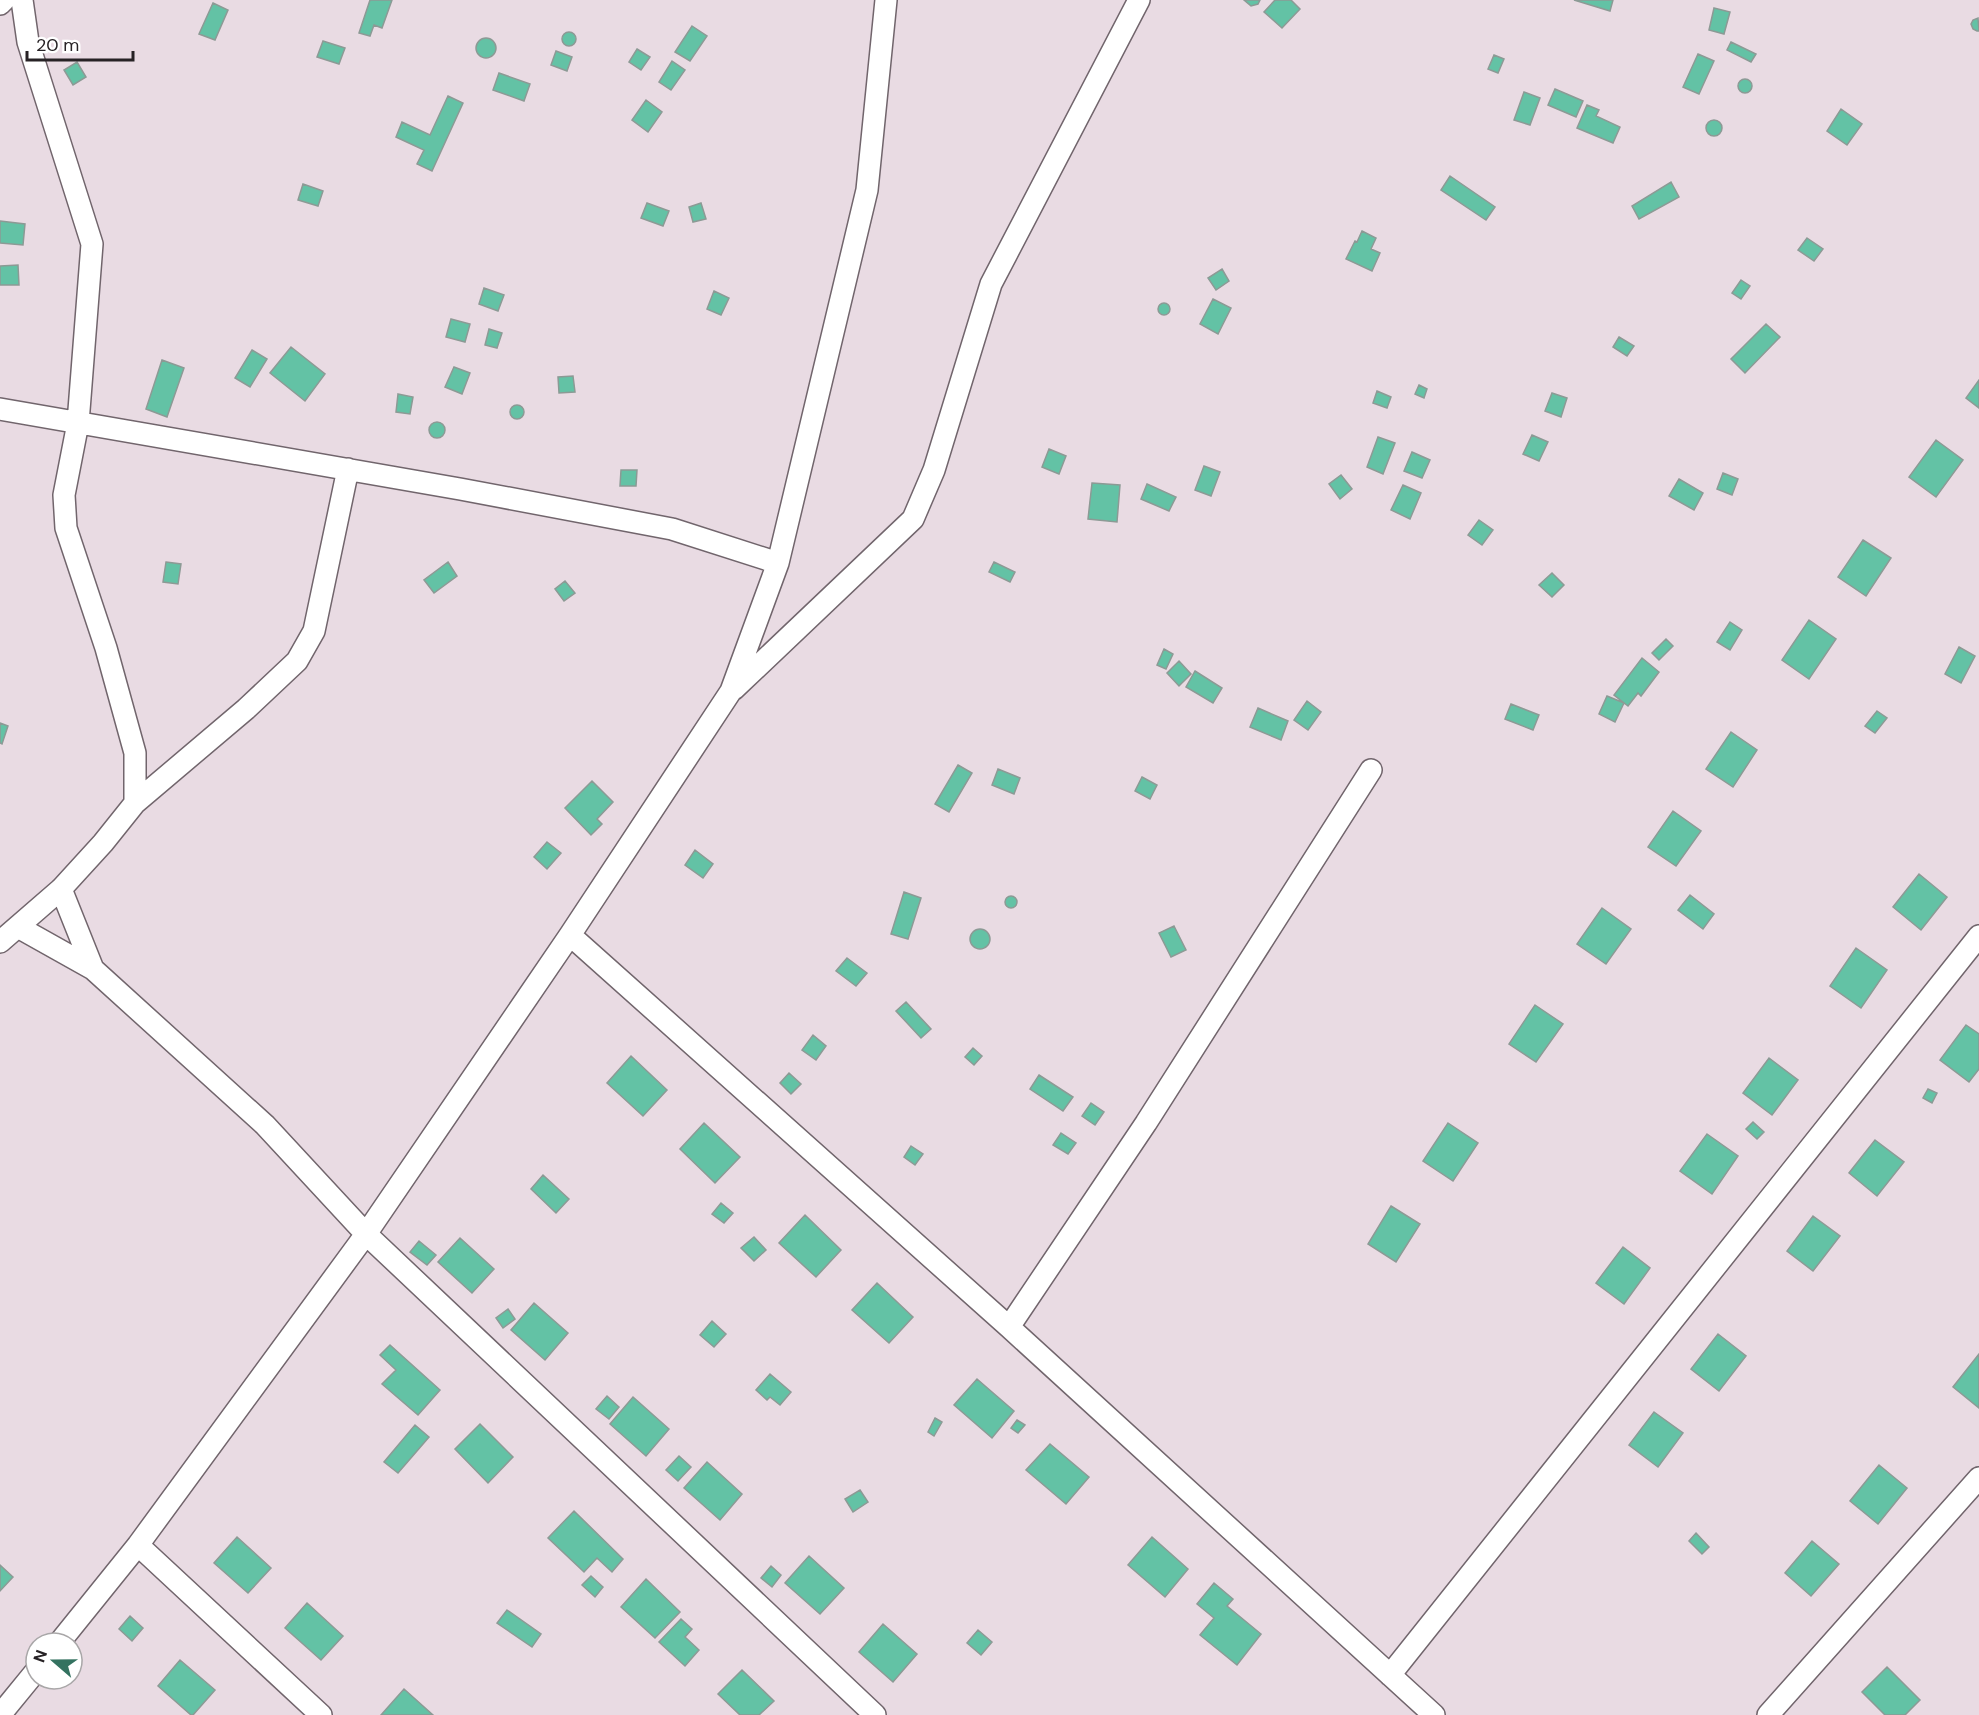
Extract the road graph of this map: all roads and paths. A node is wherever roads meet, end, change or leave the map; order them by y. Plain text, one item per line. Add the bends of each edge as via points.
1 (4, 0) edge
2 (22, 0) edge
3 (886, 0) edge
4 (1139, 0) edge
5 (0, 4) edge
6 (0, 410) edge
7 (78, 423) junction
8 (348, 469) junction
9 (778, 562) junction
10 (731, 691) junction
11 (1371, 770) dead end
12 (135, 803) junction
13 (61, 889) junction
14 (18, 927) junction
15 (570, 935) junction
16 (1979, 936) edge
17 (0, 942) edge
18 (93, 969) junction
19 (366, 1233) junction
20 (1009, 1327) junction
21 (1979, 1478) edge
22 (138, 1545) junction
23 (69, 1631) edge
24 (1390, 1675) junction
25 (24, 1686) edge
26 (0, 1715) edge
27 (321, 1715) edge
28 (875, 1715) edge
29 (1434, 1715) edge
30 (1768, 1715) edge

1 - 5 lane
2 - 7 lane via 28,42 92,244
3 - 9 lane via 867,190
4 - 10 lane via 992,284 934,470 913,519
6 - 7 lane
7 - 8 lane
7 - 12 lane via 64,495 66,528 106,648 135,753
8 - 9 lane via 672,529
8 - 12 lane via 314,630 297,661
9 - 10 lane
10 - 15 lane
11 - 20 lane via 1146,1123
12 - 13 lane
13 - 14 lane
13 - 18 lane
14 - 17 lane
14 - 18 lane
15 - 19 lane
15 - 20 lane
16 - 24 lane
18 - 19 lane via 265,1125
19 - 22 lane
19 - 28 lane
20 - 24 lane
21 - 30 lane
22 - 23 lane
22 - 27 lane
24 - 29 lane
25 - 26 lane

